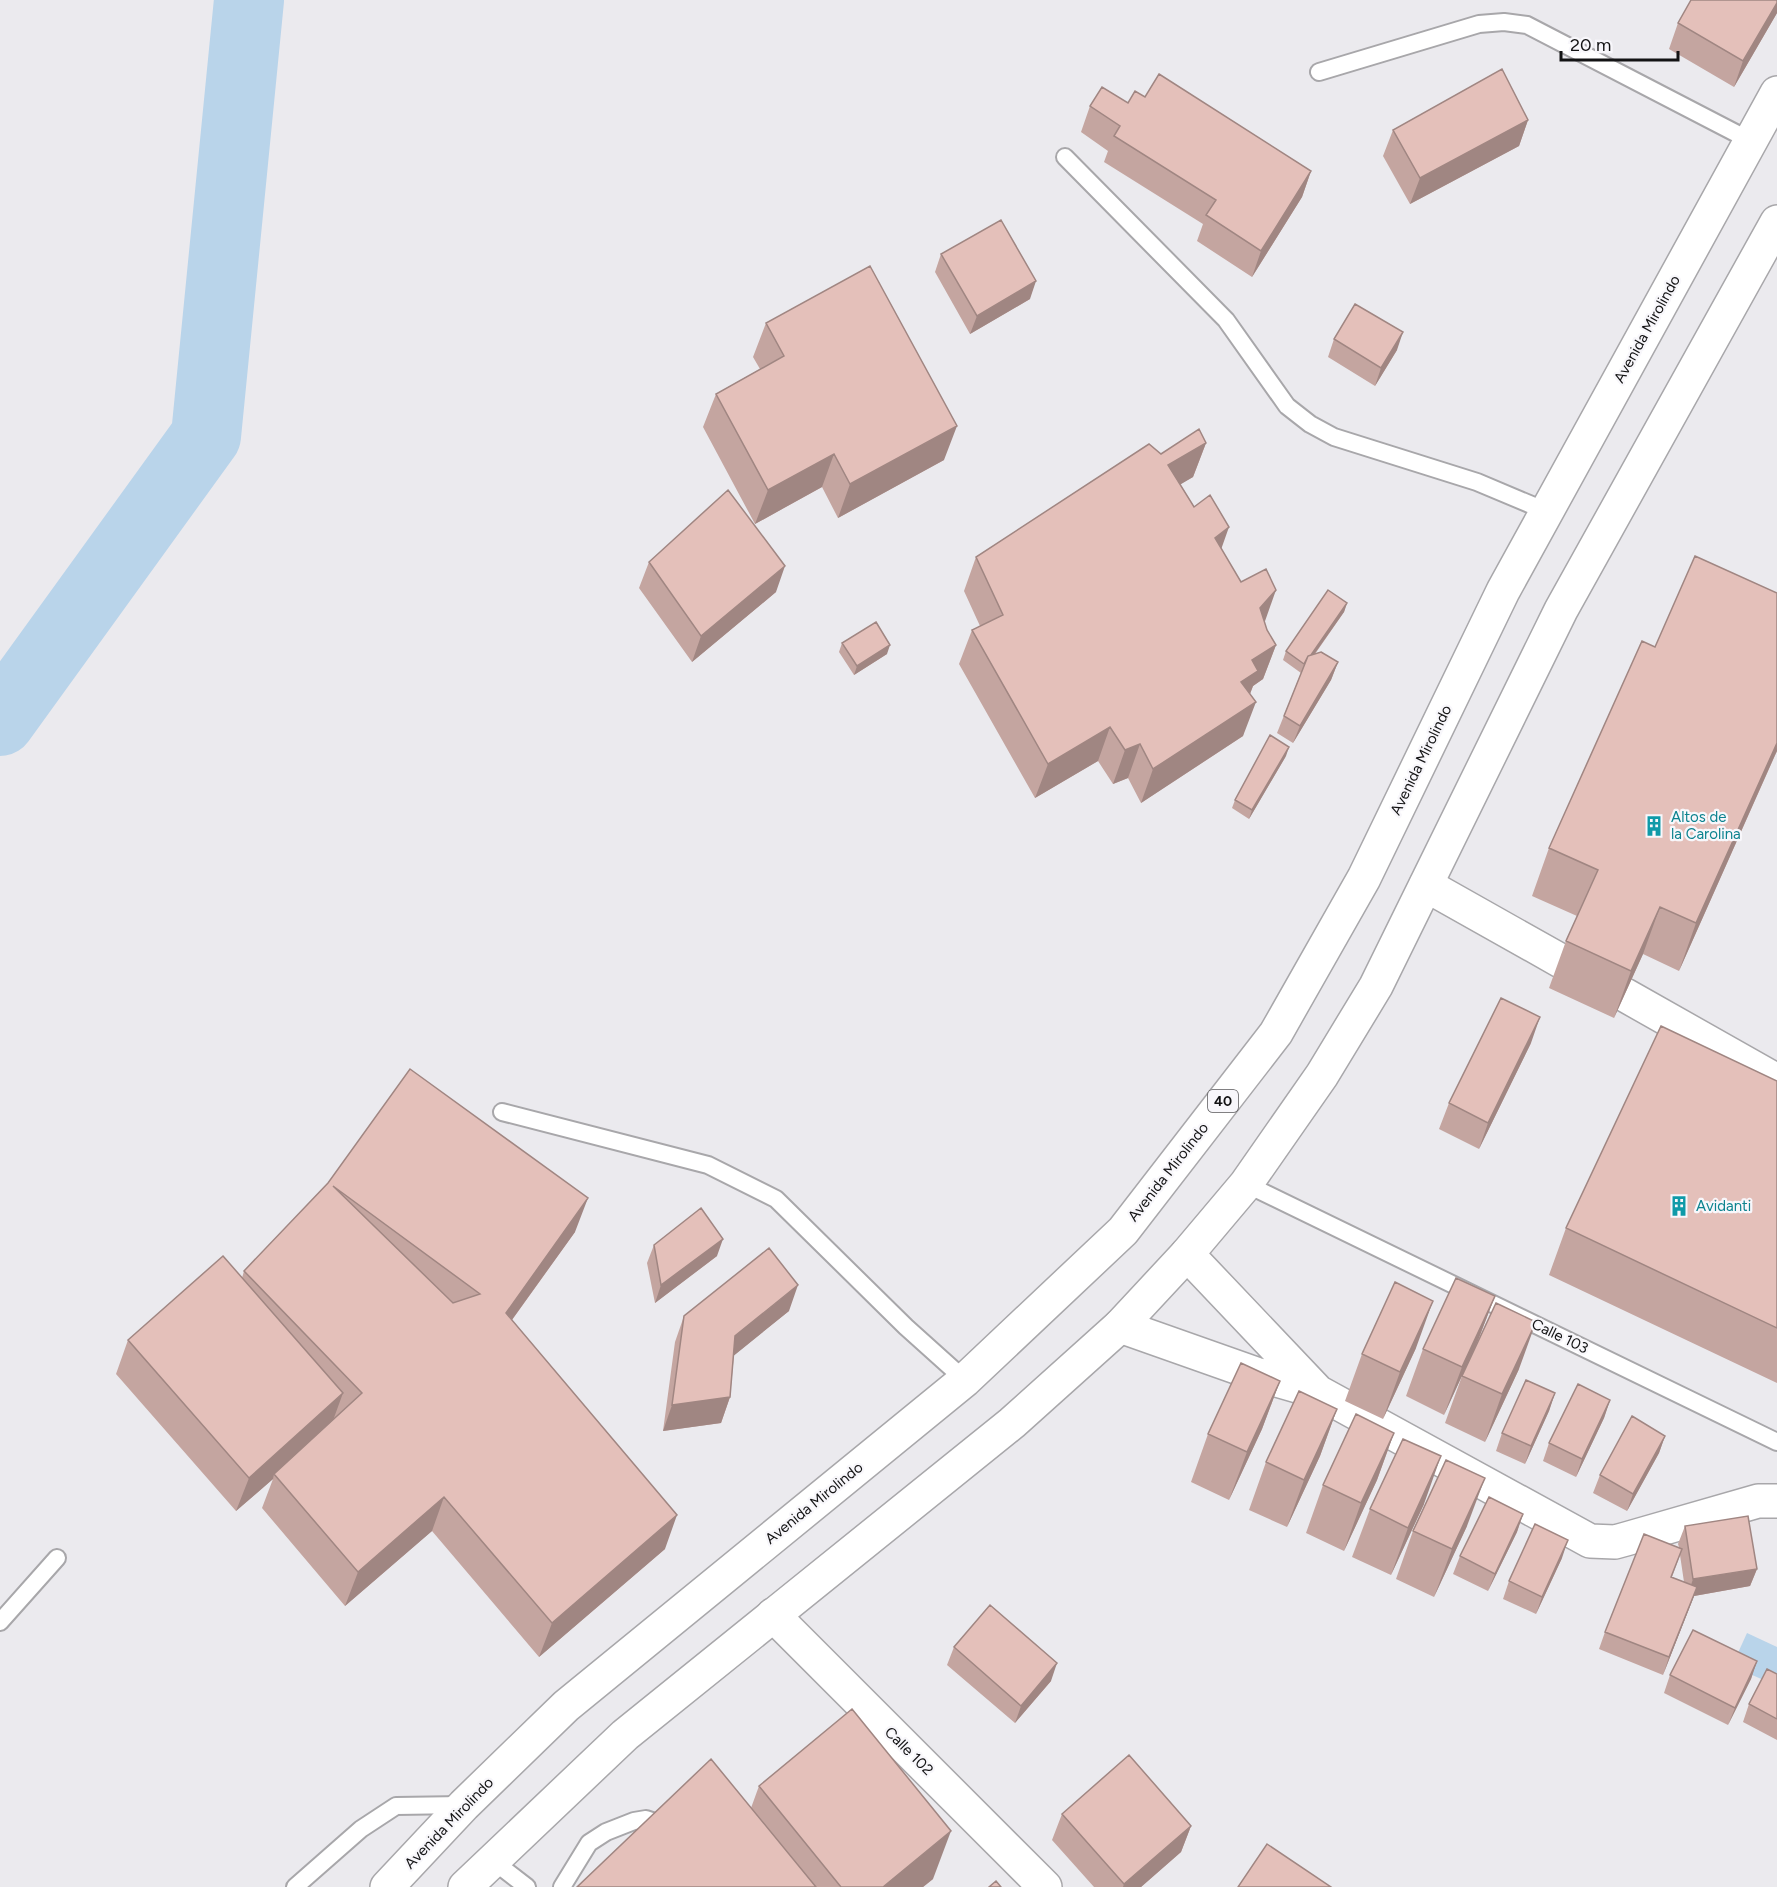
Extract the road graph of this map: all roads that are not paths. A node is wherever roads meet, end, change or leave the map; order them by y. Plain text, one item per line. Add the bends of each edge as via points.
1 (1319, 72) dead end
2 (1777, 93) edge
3 (1751, 141) junction
4 (1065, 157) dead end
5 (1776, 226) edge
6 (1546, 511) junction
7 (1426, 885) junction
8 (1561, 961) dead end
9 (1625, 995) edge
10 (1777, 1081) edge
11 (502, 1112) dead end
12 (1246, 1184) junction
13 (1187, 1254) junction
14 (1120, 1326) junction
15 (965, 1380) junction
16 (1318, 1392) junction
17 (1777, 1442) edge
18 (1777, 1501) edge
19 (57, 1558) dead end
20 (773, 1615) junction
21 (0, 1622) edge
22 (464, 1804) junction
23 (658, 1823) edge
24 (492, 1860) junction
25 (295, 1887) edge
26 (387, 1887) edge
27 (465, 1887) edge
28 (527, 1887) edge
29 (562, 1887) edge
30 (1045, 1887) edge

1 - 3 lane via 1479,24 1527,25
2 - 3 main road, Avenida Mirolindo / 40
3 - 6 main road, Avenida Mirolindo / 40
4 - 6 lane via 1226,320 1287,406 1310,424 1334,437 1477,482
5 - 7 main road via 1561,610
6 - 15 main road, Avenida Mirolindo / 40 via 1364,878 1276,1033 1123,1231
7 - 8 main road
7 - 12 main road via 1376,986 1322,1075
9 - 10 main road
11 - 15 lane via 708,1165 776,1198
12 - 13 main road
12 - 17 lane, Calle 103
13 - 14 main road
13 - 16 main road
14 - 16 main road
14 - 20 main road via 1012,1423
15 - 22 main road, Avenida Mirolindo / 40 via 566,1706
16 - 18 main road via 1590,1541 1615,1542 1758,1501
19 - 21 lane
20 - 24 main road via 625,1735
20 - 30 main road, Calle 102
22 - 25 lane via 396,1806 361,1829
22 - 26 main road, Avenida Mirolindo / 40
23 - 29 lane via 634,1821 606,1832 589,1844
24 - 27 main road
24 - 28 lane

